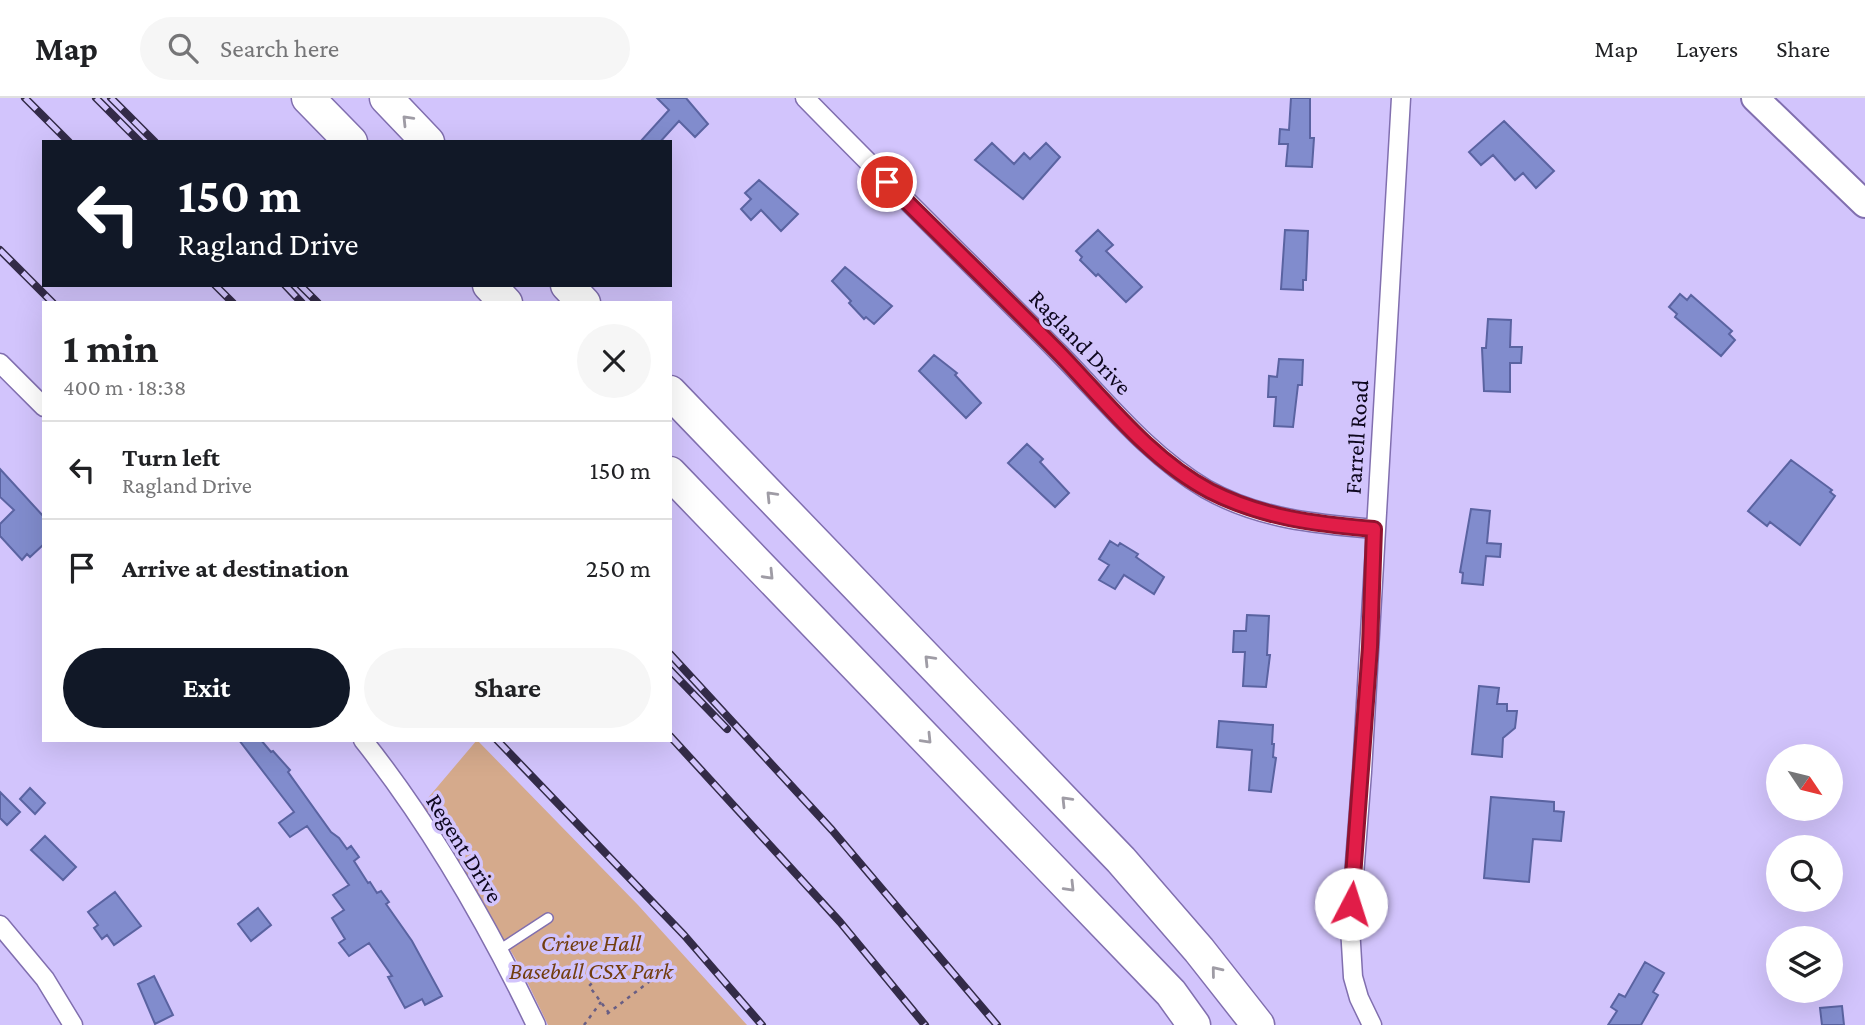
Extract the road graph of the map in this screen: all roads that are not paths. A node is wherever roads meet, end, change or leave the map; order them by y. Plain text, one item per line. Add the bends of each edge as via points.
1 (308, 98) edge
2 (386, 98) edge
3 (805, 98) edge
4 (1401, 98) edge
5 (1755, 98) edge
6 (349, 140) edge
7 (426, 140) edge
8 (1865, 204) edge
9 (491, 287) edge
10 (569, 287) edge
11 (504, 301) edge
12 (582, 301) edge
13 (0, 363) edge
14 (672, 394) edge
15 (42, 405) edge
16 (672, 475) edge
17 (1374, 529) junction
18 (364, 742) edge
19 (548, 918) dead end
20 (0, 925) edge
21 (499, 950) junction
22 (73, 1025) edge
23 (536, 1025) edge
24 (1194, 1025) edge
25 (1258, 1025) edge
26 (1372, 1025) edge

1 - 6 highway
7 -> 2 highway
3 - 17 street, Ragland Drive via 1181,473 1232,501 1276,516
4 - 17 street, Farrell Road
5 - 8 main road
9 - 11 highway
10 - 12 highway
13 - 15 street
25 -> 14 highway via 1121,860
16 -> 24 highway via 1171,993
17 - 26 street, Farrell Road via 1350,953 1359,998
18 - 21 street, Regent Drive via 424,825
19 - 21 lane
20 - 22 street via 44,979
21 - 23 street, Regent Drive

